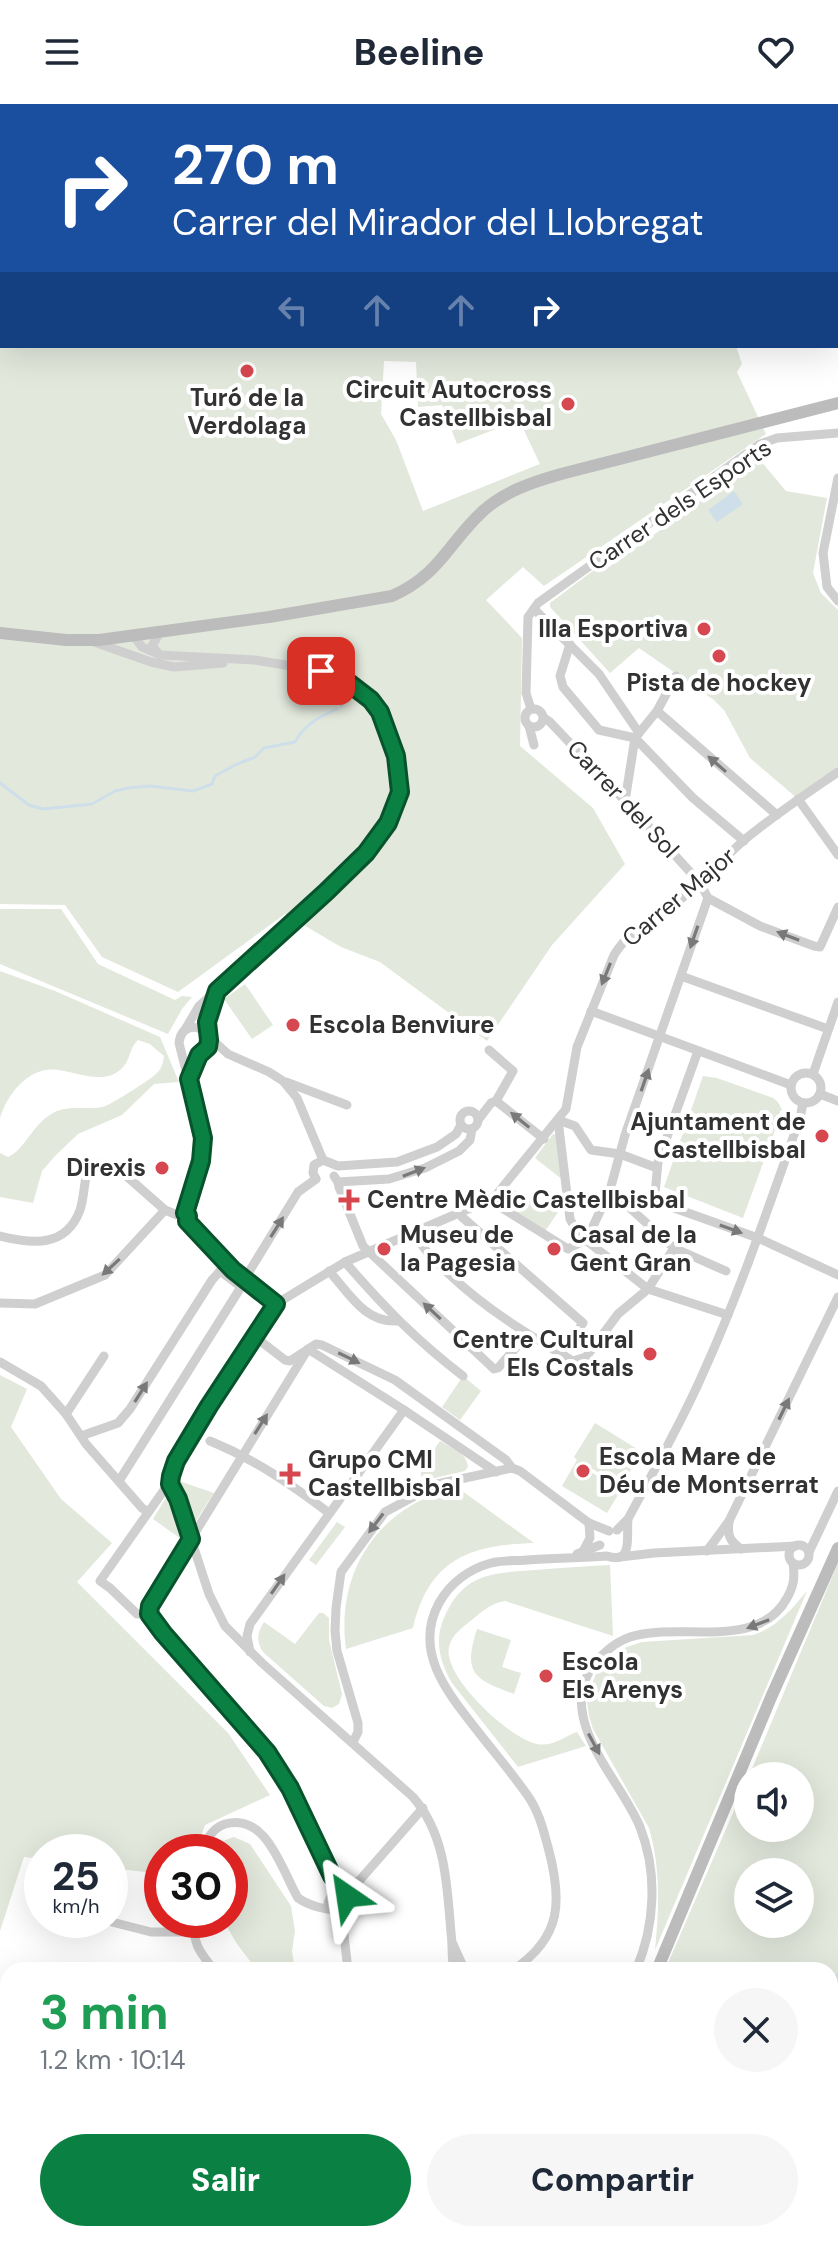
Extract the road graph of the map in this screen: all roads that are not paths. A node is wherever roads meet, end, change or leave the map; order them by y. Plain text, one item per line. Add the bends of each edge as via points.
1 (835, 407) edge
2 (838, 433) edge
3 (838, 478) edge
4 (838, 601) edge
5 (534, 609) junction
6 (160, 632) junction
7 (0, 633) edge
8 (133, 635) junction
9 (88, 640) junction
10 (570, 644) junction
11 (160, 655) junction
12 (133, 656) junction
13 (238, 660) junction
14 (676, 676) dead end
15 (531, 709) junction
16 (657, 711) junction
17 (544, 718) junction
18 (529, 726) junction
19 (637, 735) junction
20 (534, 745) dead end
21 (838, 772) edge
22 (798, 799) junction
23 (625, 801) junction
24 (777, 815) junction
25 (744, 841) junction
26 (838, 855) edge
27 (700, 883) junction
28 (708, 898) junction
29 (838, 907) edge
30 (681, 976) junction
31 (217, 991) junction
32 (838, 1002) edge
33 (591, 1011) junction
34 (186, 1028) junction
35 (828, 1029) junction
36 (207, 1034) junction
37 (660, 1037) junction
38 (489, 1050) dead end
39 (183, 1051) junction
40 (698, 1051) junction
41 (201, 1054) junction
42 (228, 1054) junction
43 (813, 1074) junction
44 (189, 1079) junction
45 (283, 1081) junction
46 (791, 1085) junction
47 (820, 1094) junction
48 (496, 1101) junction
49 (838, 1101) edge
50 (803, 1103) junction
51 (347, 1105) dead end
52 (558, 1120) junction
53 (475, 1124) junction
54 (461, 1125) junction
55 (544, 1139) junction
56 (620, 1154) junction
57 (328, 1162) junction
58 (657, 1168) junction
59 (316, 1179) junction
60 (336, 1179) junction
61 (610, 1190) junction
62 (489, 1200) junction
63 (165, 1210) junction
64 (183, 1216) junction
65 (462, 1217) dead end
66 (0, 1236) edge
67 (417, 1237) dead end
68 (758, 1238) junction
69 (587, 1239) junction
70 (674, 1248) junction
71 (368, 1252) junction
72 (345, 1262) junction
73 (329, 1271) junction
74 (726, 1271) dead end
75 (838, 1275) edge
76 (242, 1283) junction
77 (648, 1289) junction
78 (838, 1297) edge
79 (0, 1303) edge
80 (276, 1304) junction
81 (728, 1315) junction
82 (397, 1321) junction
83 (528, 1334) junction
84 (254, 1336) junction
85 (308, 1349) junction
86 (561, 1354) junction
87 (104, 1356) dead end
88 (0, 1362) edge
89 (463, 1376) dead end
90 (404, 1410) junction
91 (66, 1414) junction
92 (81, 1436) junction
93 (210, 1441) dead end
94 (242, 1454) junction
95 (503, 1470) junction
96 (119, 1481) junction
97 (170, 1484) junction
98 (838, 1491) edge
99 (148, 1512) junction
100 (329, 1513) junction
101 (729, 1521) junction
102 (589, 1523) junction
103 (620, 1535) junction
104 (191, 1539) junction
105 (600, 1543) junction
106 (767, 1548) junction
107 (802, 1548) junction
108 (838, 1548) edge
109 (741, 1549) junction
110 (707, 1551) junction
111 (581, 1553) junction
112 (654, 1553) junction
113 (607, 1556) junction
114 (562, 1558) junction
115 (619, 1558) junction
116 (792, 1560) junction
117 (149, 1614) junction
118 (250, 1624) junction
119 (225, 1626) junction
120 (250, 1652) junction
121 (353, 1742) junction
122 (423, 1808) junction
123 (211, 1834) edge
124 (342, 1888) junction
125 (329, 1899) junction
126 (312, 1904) junction
127 (336, 1909) junction
128 (195, 1938) edge
129 (452, 1941) junction
130 (208, 1962) edge
131 (346, 1962) edge
132 (452, 1962) edge
133 (461, 1962) edge
134 (523, 1962) edge
135 (639, 1962) edge
136 (660, 1962) edge

1 - 6 street via 525,485 481,512 429,573 392,596
2 - 5 street, Carrer dels Esports via 760,444
3 - 4 street via 823,553 827,587
5 - 10 street
5 - 15 street via 528,617 526,693
6 - 8 street
6 - 11 street via 152,646
7 - 9 street
8 - 9 street
8 - 11 street via 142,647
8 - 12 street
9 - 12 street
10 - 19 street via 599,674
10 - 19 street via 560,676 563,687 599,730
11 - 13 street
12 - 13 street via 174,667
13 - 31 street via 321,671 371,700 396,756 400,792 388,823 366,853
14 - 16 street
15 - 17 street via 540,710
15 - 18 street via 524,717
16 - 19 street
24 -> 16 street
17 - 18 street via 537,727
17 - 23 street, Carrer del Sol
18 - 20 street
19 - 23 street
19 - 25 street via 693,798
21 - 22 street, Carrer Major
22 - 24 street, Carrer Major
22 - 26 street
23 - 27 street, Carrer del Sol
24 - 25 street, Carrer Major
25 - 27 street, Carrer Major
27 - 28 street, Carrer del Sol
27 -> 33 street, Carrer Major via 625,939
29 -> 28 street via 820,947 760,926
28 -> 30 street
30 - 35 street
30 - 37 street
31 - 34 street via 199,1006
31 - 36 street
32 - 35 street
33 - 37 street
33 - 52 street, Carrer Major via 577,1047 566,1109
34 - 36 street via 201,1028
34 - 39 street via 179,1043
35 - 43 street
36 - 41 street via 208,1047
36 - 42 street
37 - 40 street
56 -> 37 street
38 - 48 street via 513,1071
39 - 41 street
39 - 44 street
40 - 46 street
40 - 58 street
41 - 42 street
41 - 44 street
42 - 45 street
43 - 46 street via 800,1074
43 - 47 street via 820,1081
44 - 64 street via 203,1138
45 - 51 street
45 - 57 street
46 - 50 street
47 - 49 street
47 - 50 street
48 - 53 street
55 -> 48 street
50 - 68 street
52 - 55 street, Carrer Major
52 - 56 street via 575,1126 591,1150
52 - 69 street via 570,1219
53 - 54 street
53 - 54 street via 475,1114 467,1112
60 -> 53 street via 389,1179 425,1168 459,1151
54 - 57 street via 437,1147 407,1159 375,1165
55 - 62 street, Carrer Major
56 - 58 street
56 - 61 street
57 - 59 street via 314,1165
57 - 60 street
58 -> 68 street via 655,1194 663,1204
59 - 60 street
76 -> 59 street via 298,1192
60 - 71 street
61 - 69 street
61 - 70 street
62 - 69 street via 568,1249
62 - 71 street
63 - 64 street
63 - 66 street via 115,1166 98,1164 87,1172 71,1227 50,1241 29,1243
63 -> 79 street via 105,1275 35,1304
64 - 76 street
65 - 86 street via 583,1323
67 - 83 street via 475,1298
68 - 75 street
68 - 81 street
69 - 77 street
70 - 74 street
70 - 77 street
71 - 72 street
83 -> 71 street via 494,1369
72 - 73 street
72 - 82 street
73 - 80 street
73 - 82 street via 369,1316
76 - 80 street
92 -> 76 street via 118,1423 130,1409 220,1271
76 - 96 street
77 - 81 street
77 - 86 street via 618,1314 586,1357 573,1361
101 -> 78 street
80 - 84 street
81 - 103 street via 705,1371
82 - 89 street
83 - 86 street
84 - 85 street via 285,1360
84 - 97 street via 176,1461
85 - 90 street
94 -> 85 street
85 -> 95 street via 322,1345 395,1380 500,1456
87 - 91 street
88 - 91 street via 41,1386
90 - 95 street
90 - 100 street
91 - 92 street
92 - 96 street
93 - 94 street
94 - 100 street
94 - 104 street
95 - 102 street via 520,1471
95 -> 121 street via 437,1484 385,1512 341,1572 335,1631 358,1723
96 - 99 street
97 - 99 street
97 - 104 street
98 - 107 street via 821,1527
99 - 117 street via 100,1581 137,1614
118 -> 100 street
101 - 109 street via 728,1534
101 - 110 street
102 - 103 street
102 - 105 street
102 - 111 street via 590,1538
103 - 105 street via 604,1533
103 - 112 street
103 - 115 street via 625,1554
104 - 117 street
104 - 119 street
105 - 111 street
105 - 113 street
106 - 107 street
106 - 109 street
106 - 116 street
107 - 116 street via 790,1552
107 - 116 street via 809,1558 805,1563
108 - 136 street
109 - 110 street
110 - 112 street
111 - 114 street
112 - 115 street
113 - 114 street
113 - 115 street
114 - 134 street via 499,1562 470,1571 444,1594 430,1632 430,1654 441,1681 529,1797 541,1822 558,1896 541,1947
116 -> 135 street via 793,1587 770,1620 746,1629 627,1638 604,1653 585,1681 584,1722 639,1825 648,1855 650,1927
117 - 124 street via 267,1752
118 - 119 street
118 - 120 street
119 - 120 street
120 - 121 street
121 - 122 street
122 - 124 street via 359,1881
122 - 129 street via 442,1854
123 - 126 street via 227,1823 256,1828 298,1898
124 - 125 street via 335,1888
124 - 127 street via 347,1896
125 - 126 street
125 - 127 street via 328,1906
126 - 127 street
127 - 131 street
128 - 130 street
129 - 132 street
129 - 133 street

